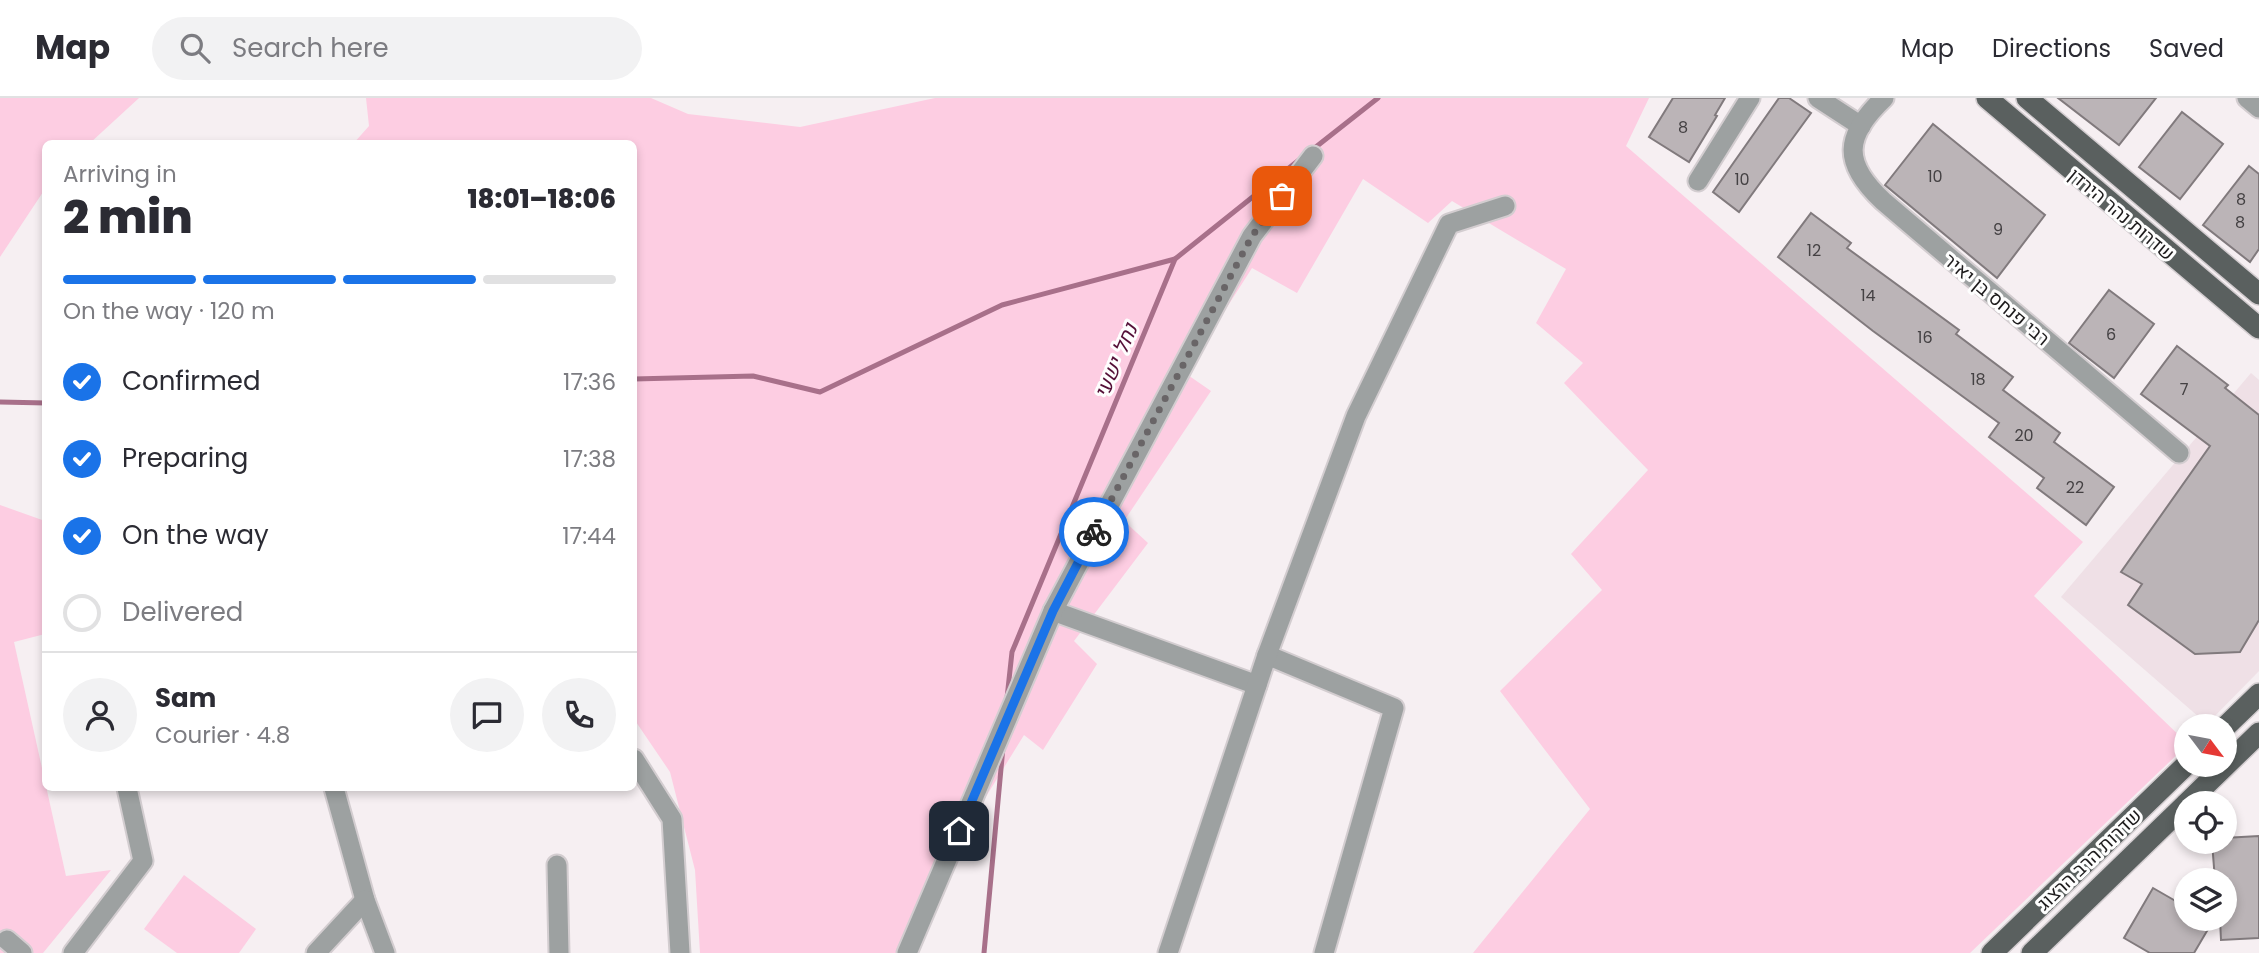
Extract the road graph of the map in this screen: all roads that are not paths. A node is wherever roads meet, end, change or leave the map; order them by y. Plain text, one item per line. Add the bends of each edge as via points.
1 (1750, 98) edge
2 (1818, 98) edge
3 (1884, 98) edge
4 (1987, 98) edge
5 (2026, 98) edge
6 (2247, 98) edge
7 (2259, 108) edge
8 (1861, 126) junction
9 (1313, 156) dead end
10 (1699, 181) dead end
11 (1505, 206) dead end
12 (2259, 294) edge
13 (2259, 328) edge
14 (2179, 453) dead end
15 (1053, 611) junction
16 (1267, 655) junction
17 (1257, 685) junction
18 (2259, 694) edge
19 (2237, 715) edge
20 (2259, 733) edge
21 (637, 764) edge
22 (2174, 777) edge
23 (128, 791) edge
24 (335, 791) edge
25 (2199, 791) edge
26 (2174, 816) edge
27 (557, 865) dead end
28 (365, 900) junction
29 (7, 940) dead end
30 (22, 953) edge
31 (73, 953) edge
32 (316, 953) edge
33 (385, 953) edge
34 (559, 953) edge
35 (680, 953) edge
36 (907, 953) edge
37 (1168, 953) edge
38 (1324, 953) edge
39 (1992, 953) edge
40 (2032, 953) edge

1 - 10 street
2 - 8 street
3 - 8 street, רבי פנחס בן יאיר
4 - 13 main road, שדרות נהר הירדן
5 - 12 main road, שדרות נהר הירדן
6 - 7 street
8 - 14 street, רבי פנחס בן יאיר via 1851,155 1872,191
9 - 15 street via 1252,236
11 - 16 street via 1449,224 1356,416
15 - 17 street
15 - 36 street
16 - 17 street
16 - 38 street via 1394,708
17 - 37 street
18 - 19 main road
20 - 25 main road, שדרות הרב הרצוג
21 - 35 street via 673,819
22 - 39 main road, שדרות הרב הרצוג
23 - 31 street via 143,862
24 - 28 street
26 - 40 main road, שדרות הרב הרצוג
27 - 34 street
28 - 32 street
28 - 33 street
29 - 30 street

